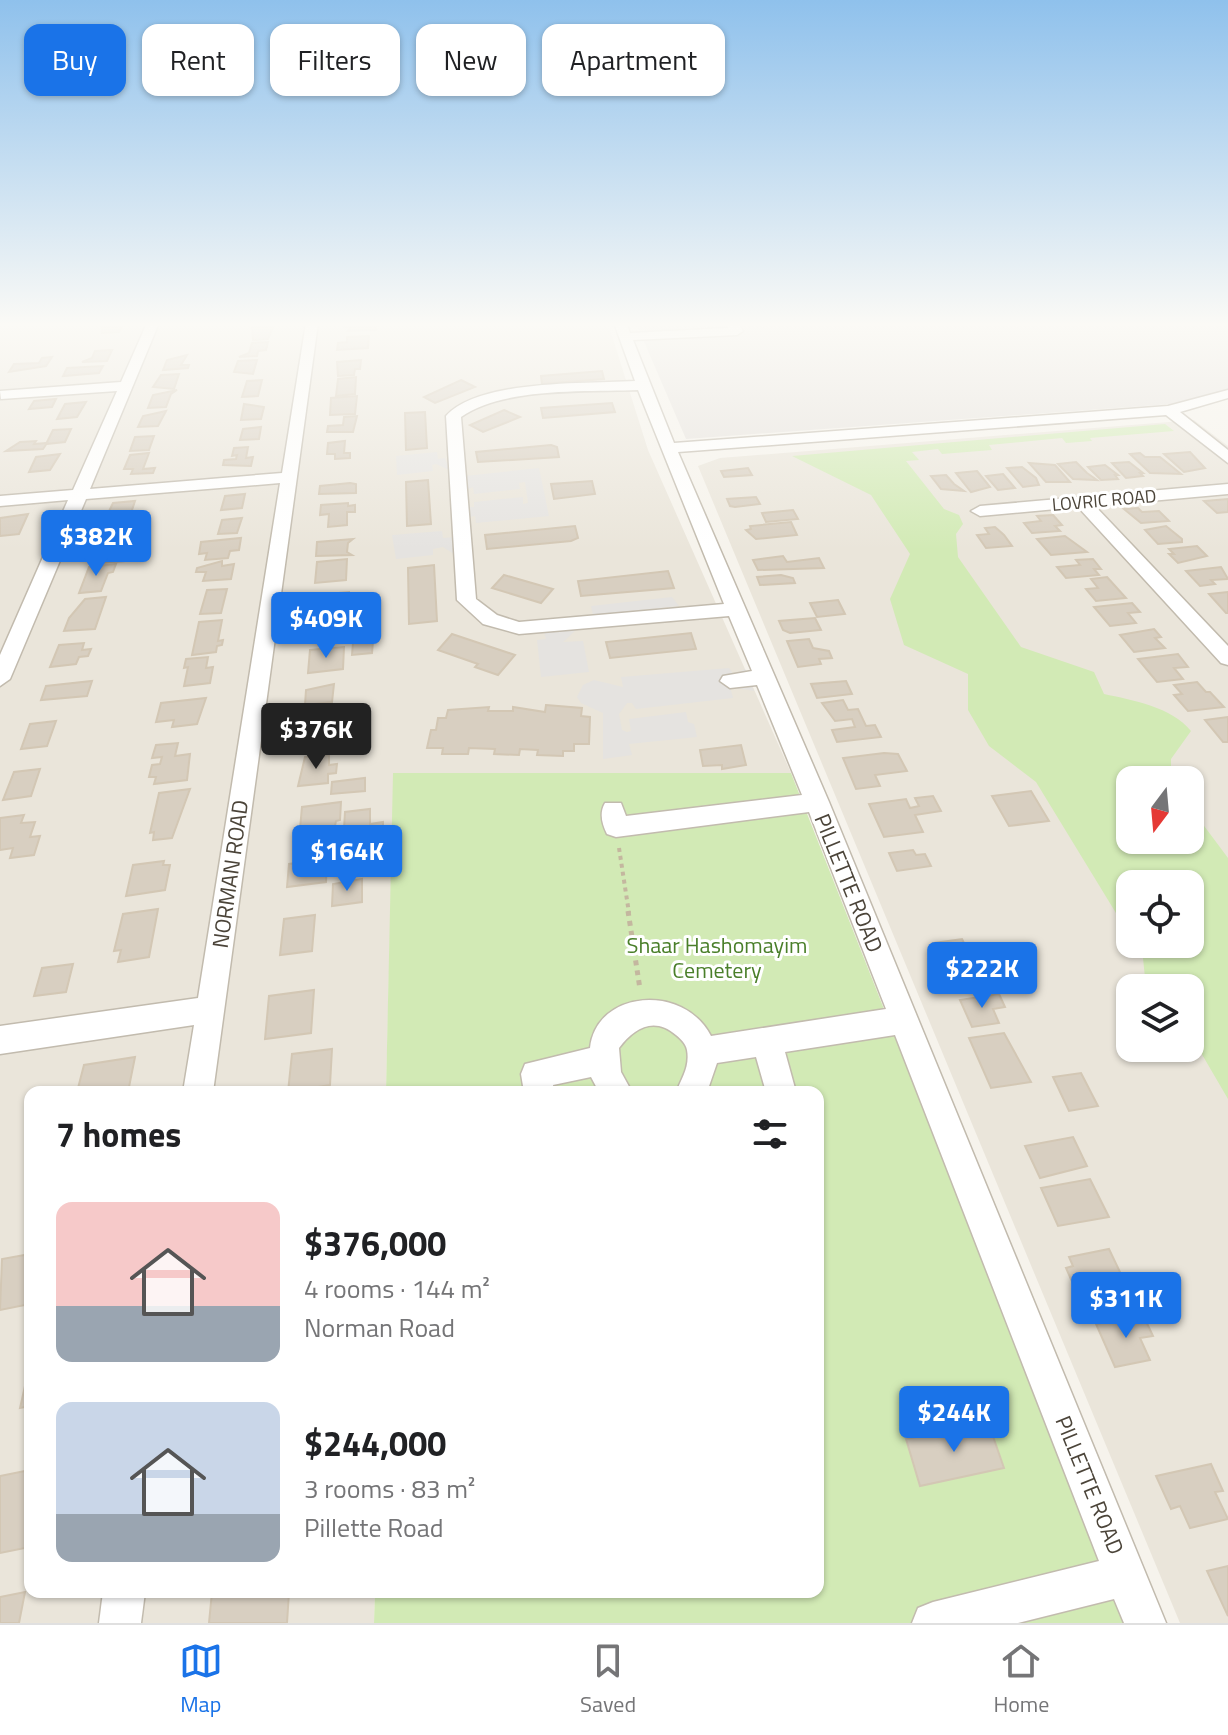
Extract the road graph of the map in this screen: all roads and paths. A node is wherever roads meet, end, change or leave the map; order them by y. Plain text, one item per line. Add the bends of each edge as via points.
1 (121, 399) edge
2 (301, 399) edge
3 (485, 399) edge
4 (648, 399) edge
5 (1213, 399) edge
6 (1169, 410) junction
7 (668, 448) junction
8 (1228, 458) edge
9 (289, 477) junction
10 (1228, 489) edge
11 (79, 495) junction
12 (0, 501) edge
13 (1082, 502) junction
14 (980, 511) dead end
15 (735, 609) junction
16 (1228, 658) edge
17 (764, 677) junction
18 (0, 679) edge
19 (730, 681) dead end
20 (817, 802) junction
21 (615, 818) joint
22 (210, 1009) junction
23 (643, 1011) junction
24 (904, 1020) junction
25 (0, 1040) edge
26 (767, 1041) junction
27 (703, 1051) junction
28 (602, 1060) junction
29 (199, 1086) edge
30 (538, 1086) edge
31 (613, 1086) edge
32 (694, 1086) edge
33 (779, 1086) edge
34 (1126, 1575) junction
35 (123, 1598) edge
36 (120, 1623) edge
37 (933, 1623) edge
38 (1145, 1623) edge

1 - 11 street
2 - 9 street, NORMAN ROAD
3 - 15 street via 459,408 453,416 467,600 477,613 519,628
4 - 7 street, PILLETTE ROAD
5 - 6 street
6 - 7 street
6 - 8 street
7 - 15 street, PILLETTE ROAD
9 - 11 street
9 - 22 street, NORMAN ROAD
10 - 13 street, LOVRIC ROAD
11 - 12 street
11 - 18 street
13 - 14 street, LOVRIC ROAD
13 - 16 street
15 - 17 street, PILLETTE ROAD
17 - 19 street
17 - 20 street, PILLETTE ROAD
20 - 21 street
20 - 24 street, PILLETTE ROAD
21 - 23 path
22 - 25 street
22 - 29 street, NORMAN ROAD
23 - 27 street via 671,1014 686,1023
23 - 28 street via 612,1030
24 - 26 street
24 - 34 street, PILLETTE ROAD
26 - 27 street
26 - 33 street
27 - 32 street
28 - 30 street via 536,1074
28 - 31 street
34 - 37 street
34 - 38 street, PILLETTE ROAD
35 - 36 street

